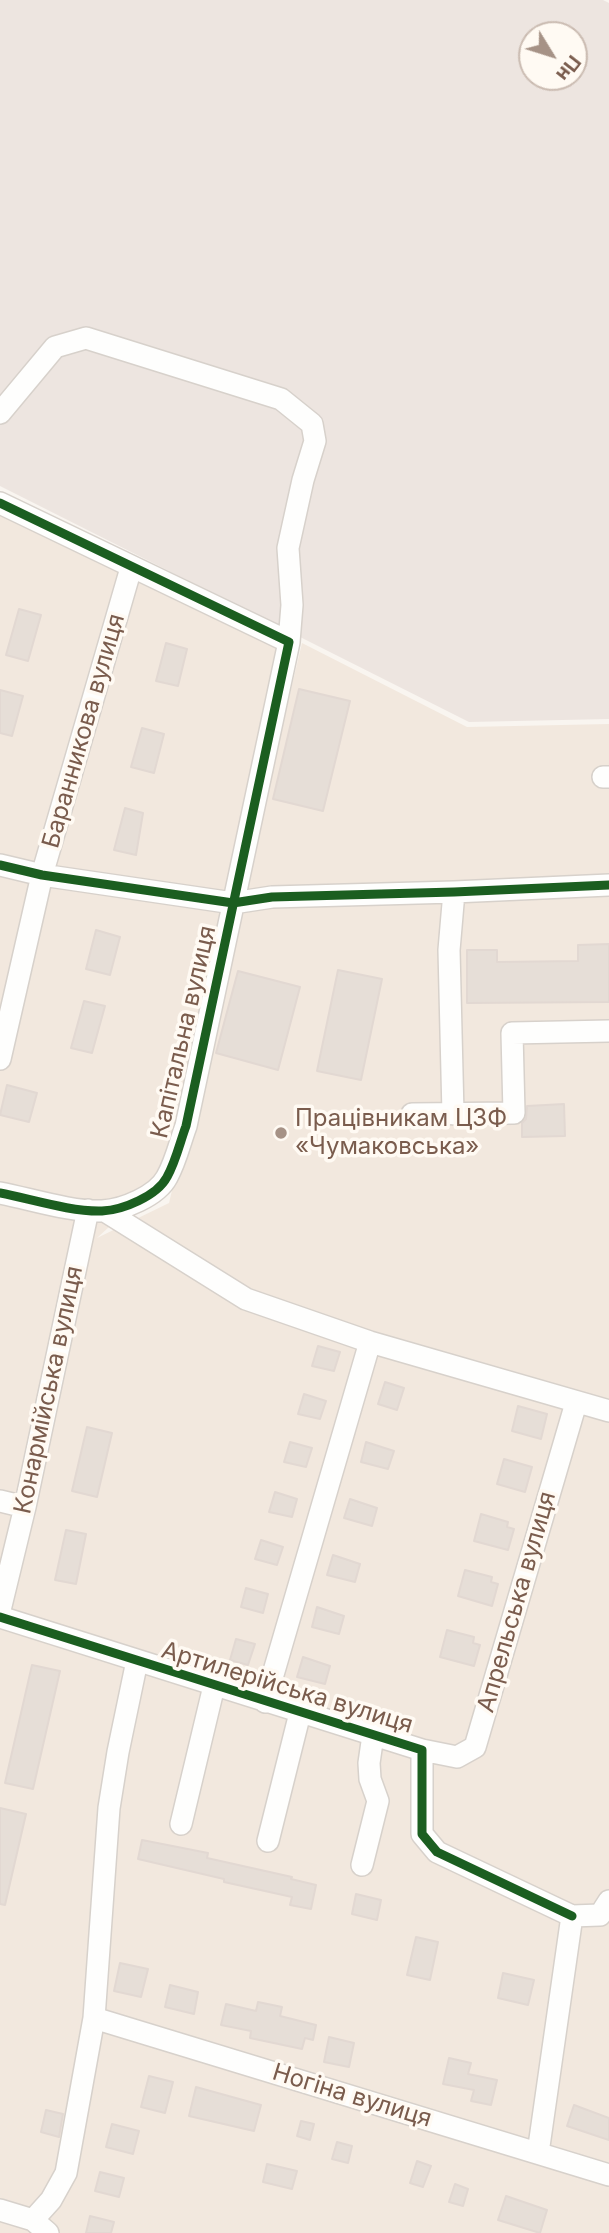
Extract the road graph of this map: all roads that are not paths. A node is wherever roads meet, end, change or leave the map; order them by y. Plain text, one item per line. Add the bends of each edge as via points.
1 (0, 413) edge
2 (0, 503) edge
3 (131, 568) junction
4 (289, 642) junction
5 (0, 865) edge
6 (42, 875) junction
7 (609, 885) edge
8 (454, 892) junction
9 (233, 903) junction
10 (609, 1031) edge
11 (0, 1059) edge
12 (412, 1114) dead end
13 (453, 1114) junction
14 (0, 1193) edge
15 (96, 1210) junction
16 (370, 1342) junction
17 (576, 1402) junction
18 (609, 1411) edge
19 (0, 1501) edge
20 (24, 1507) junction
21 (0, 1610) edge
22 (0, 1617) edge
23 (137, 1661) junction
24 (214, 1686) junction
25 (265, 1702) junction
26 (300, 1713) junction
27 (373, 1735) junction
28 (422, 1750) junction
29 (181, 1824) dead end
30 (268, 1842) dead end
31 (362, 1865) dead end
32 (609, 1901) edge
33 (572, 1916) junction
34 (94, 2018) junction
35 (538, 2153) junction
36 (609, 2175) edge
37 (0, 2210) edge
38 (41, 2227) edge

1 - 4 street, Капітальна вулиця via 55,347 86,338 281,399 302,415 312,424 315,441 288,548
2 - 3 street
3 - 4 street
3 - 6 street, Баранникова вулиця
4 - 9 street, Капітальна вулиця
5 - 6 street
6 - 9 street
6 - 11 street, Баранникова вулиця
7 - 8 street
8 - 9 street via 272,897
8 - 13 street via 449,950
9 - 15 street, Капітальна вулиця via 186,1126 167,1177 155,1192 138,1201
10 - 13 street via 512,1033 514,1113
12 - 13 street
14 - 15 street
15 - 16 street via 246,1299
15 - 20 street, Конармійська вулиця
16 - 17 street
16 - 25 street
17 - 18 street
17 - 28 street, Апрельська вулиця via 475,1747 457,1757
19 - 20 street
20 - 21 street, Конармійська вулиця
22 - 23 street, Артилерійська вулиця
23 - 24 street, Артилерійська вулиця
23 - 34 street via 108,1808
24 - 25 street, Артилерійська вулиця
24 - 29 street
25 - 26 street, Артилерійська вулиця
26 - 27 street, Артилерійська вулиця
26 - 30 street
27 - 28 street, Артилерійська вулиця
27 - 31 street via 370,1779 378,1801
28 - 33 street, Артилерійська вулиця via 422,1834 437,1852
32 - 33 street via 600,1915
33 - 35 street
34 - 35 street, Ногіна вулиця
34 - 38 street via 66,2173
35 - 36 street, Ногіна вулиця
37 - 38 street

